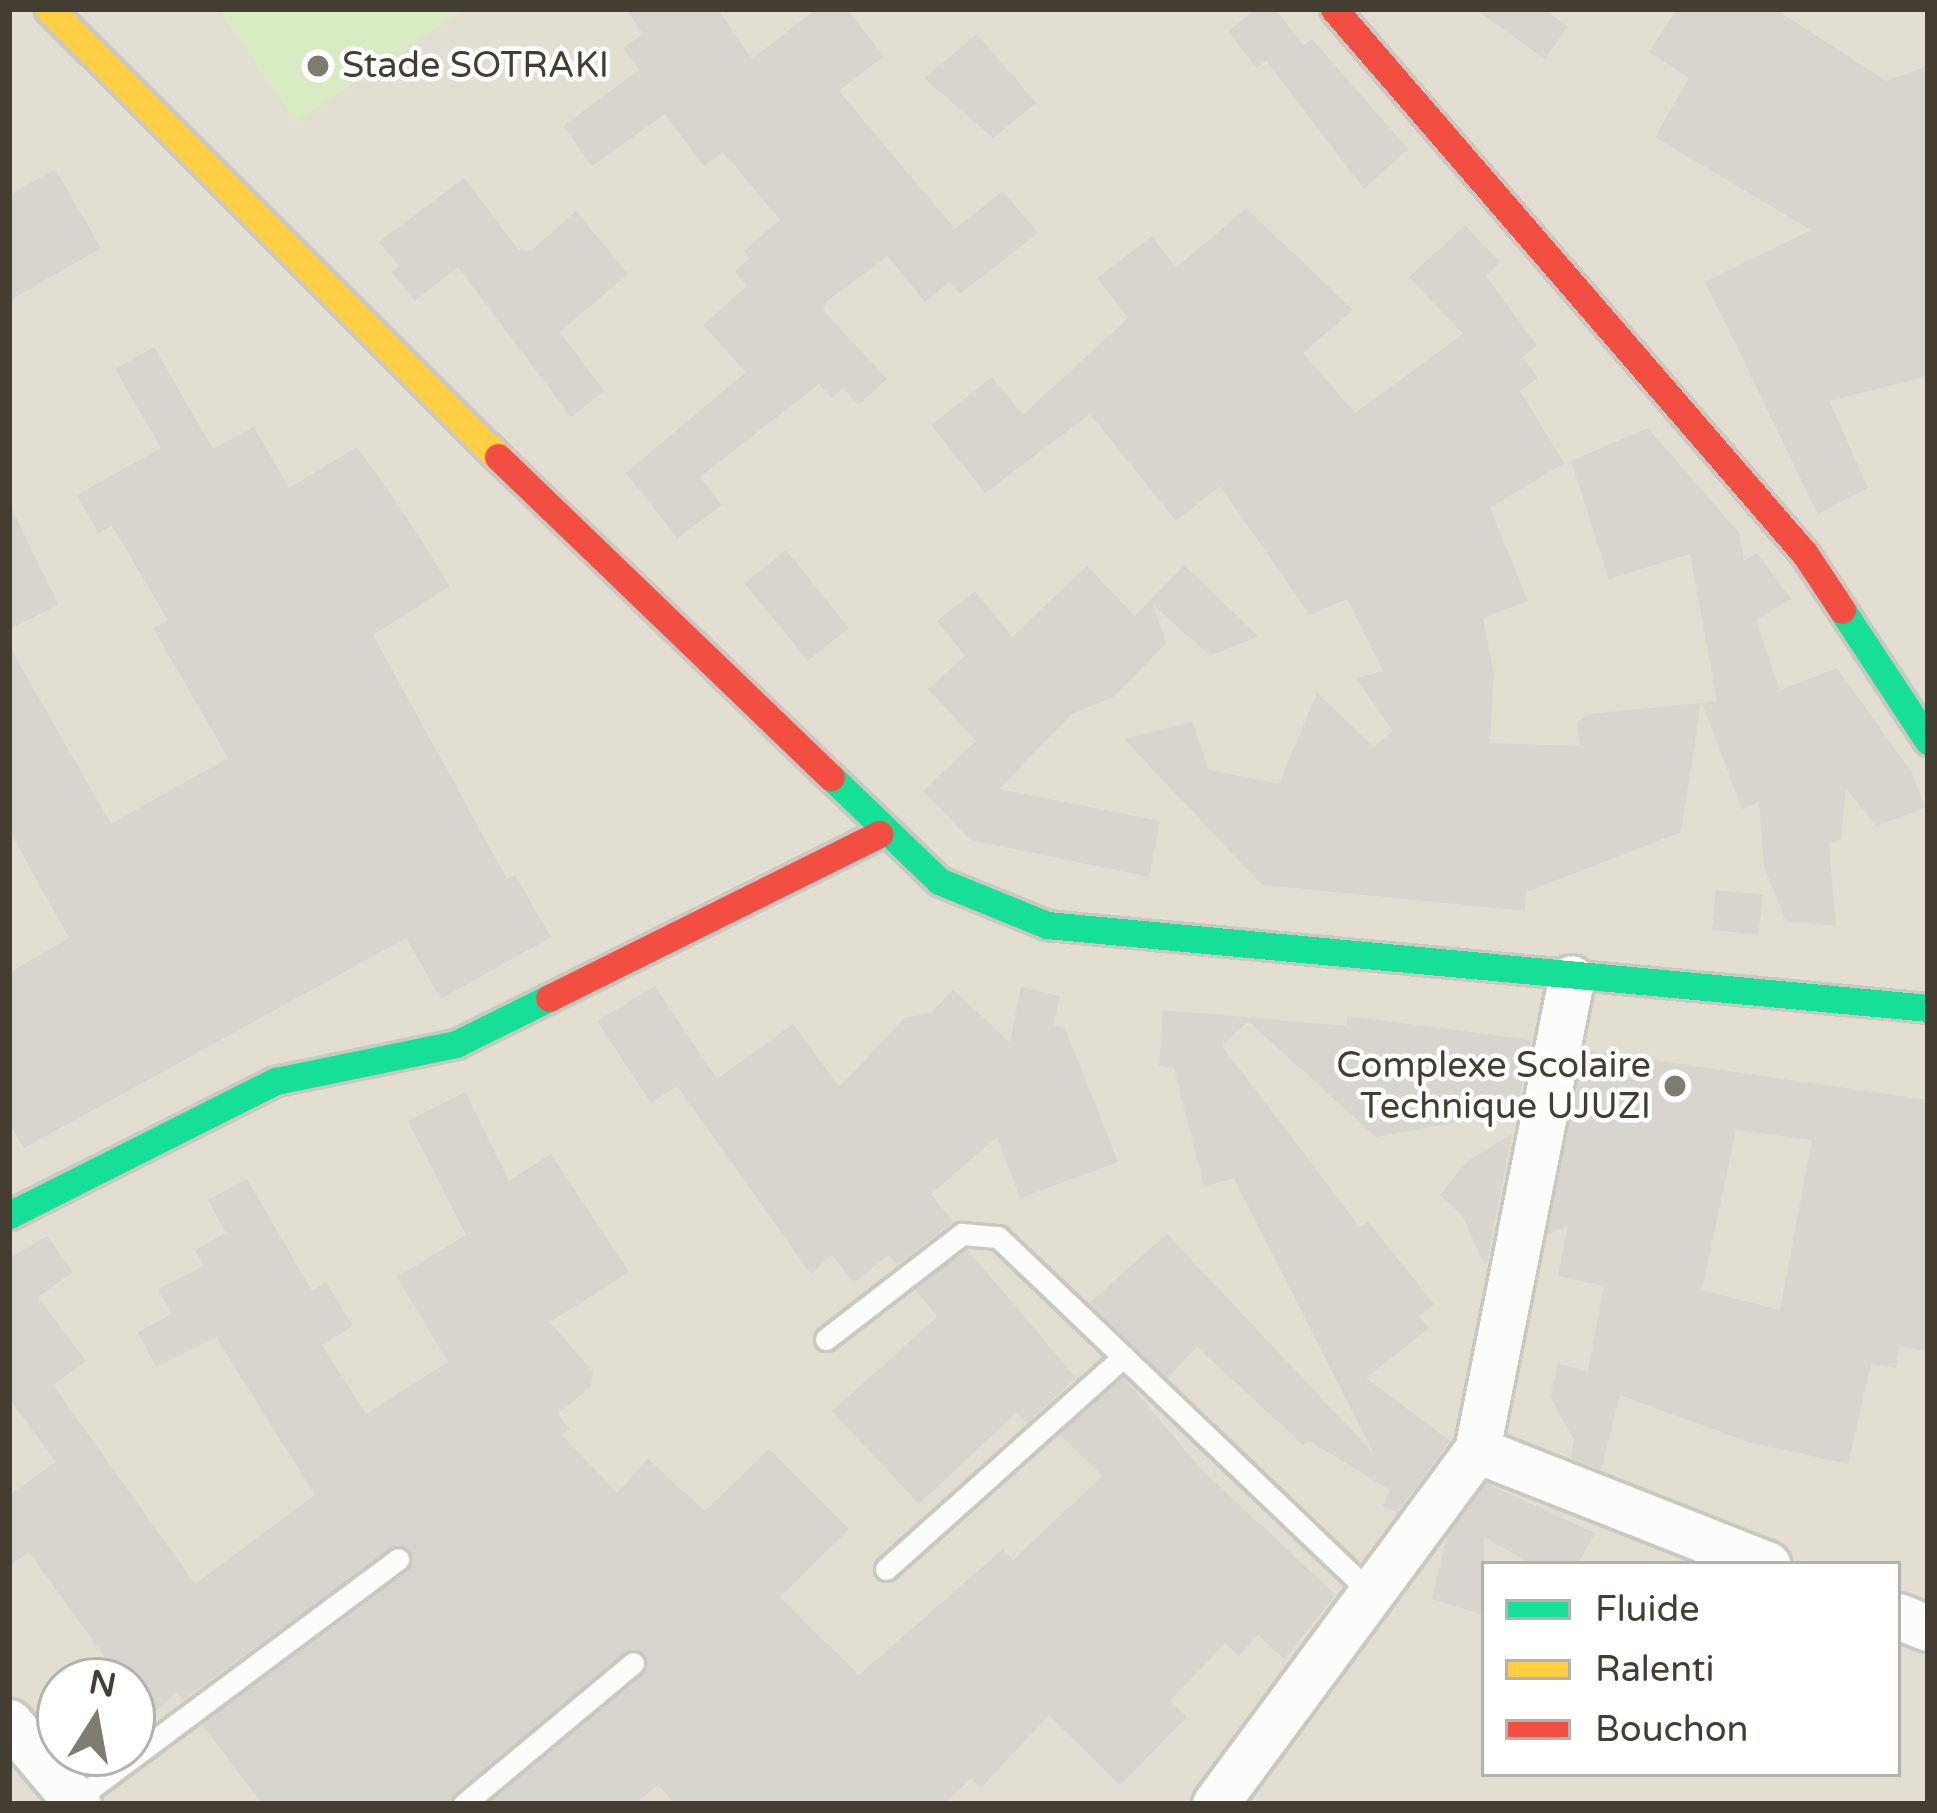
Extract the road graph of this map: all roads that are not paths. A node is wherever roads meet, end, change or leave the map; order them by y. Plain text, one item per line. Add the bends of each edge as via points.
1 (49, 9) edge
2 (1334, 9) edge
3 (1928, 741) edge
4 (880, 834) junction
5 (1571, 978) junction
6 (1928, 1008) edge
7 (9, 1215) edge
8 (826, 1339) dead end
9 (1124, 1357) junction
10 (1477, 1450) junction
11 (398, 1559) dead end
12 (1759, 1561) edge
13 (886, 1569) dead end
14 (1371, 1593) junction
15 (633, 1663) dead end
16 (9, 1722) edge
17 (77, 1802) edge
18 (464, 1804) edge
19 (1215, 1804) edge

1 - 4 street via 292,260
2 - 3 street via 1805,554
4 - 5 street via 939,881 1047,925
4 - 7 street via 456,1044 277,1081
5 - 6 street
5 - 10 street
8 - 9 lane via 962,1234 980,1231 998,1237
9 - 13 lane
9 - 14 lane
10 - 12 street
10 - 14 street
11 - 17 lane
14 - 19 street
15 - 18 lane
16 - 17 street

